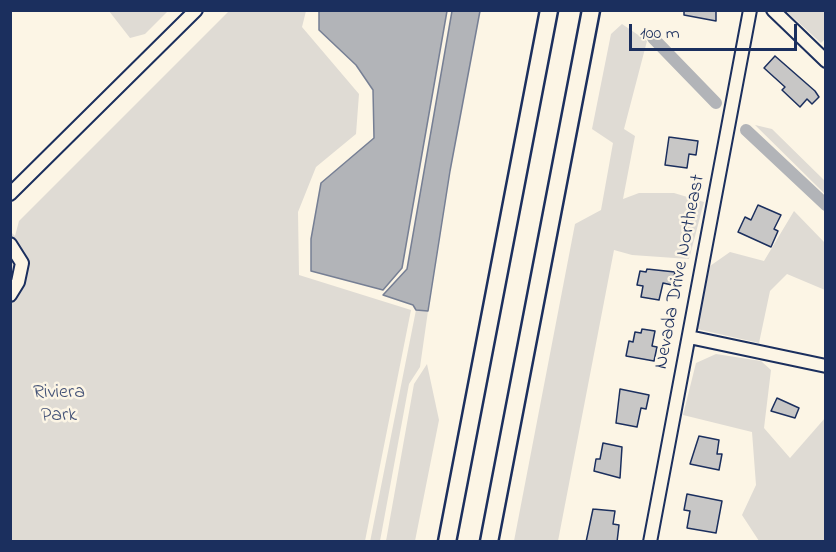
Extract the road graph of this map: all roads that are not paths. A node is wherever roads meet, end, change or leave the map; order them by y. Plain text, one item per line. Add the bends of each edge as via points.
1 (196, 10) edge
2 (549, 10) edge
3 (591, 10) edge
4 (750, 10) edge
5 (773, 10) edge
6 (825, 61) edge
7 (10, 194) edge
8 (10, 244) edge
9 (10, 295) edge
10 (688, 337) junction
11 (825, 366) edge
12 (447, 542) edge
13 (489, 542) edge
14 (650, 542) edge

1 - 7 street
2 - 12 highway
3 - 13 highway
4 - 10 street, Nevada Drive Northeast
5 - 6 street
8 - 9 street via 22,263
10 - 11 street
10 - 14 street, Nevada Drive Northeast

